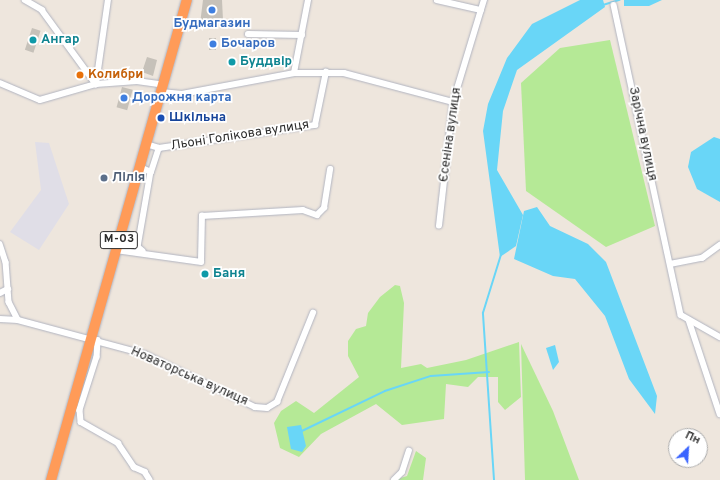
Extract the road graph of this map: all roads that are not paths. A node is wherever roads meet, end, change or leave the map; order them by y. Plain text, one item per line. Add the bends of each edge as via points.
1 (25, 0) edge
2 (108, 0) edge
3 (187, 0) edge
4 (308, 0) edge
5 (437, 0) edge
6 (484, 0) edge
7 (614, 5) dead end
8 (481, 10) junction
9 (248, 34) dead end
10 (302, 35) junction
11 (326, 72) junction
12 (294, 73) junction
13 (0, 83) edge
14 (96, 84) junction
15 (163, 88) junction
16 (453, 102) junction
17 (146, 144) junction
18 (159, 148) junction
19 (140, 167) junction
20 (330, 169) dead end
21 (151, 172) junction
22 (439, 226) dead end
23 (0, 244) edge
24 (720, 244) edge
25 (116, 250) junction
26 (143, 251) junction
27 (670, 264) junction
28 (8, 289) junction
29 (0, 293) edge
30 (313, 313) dead end
31 (0, 319) edge
32 (18, 320) junction
33 (689, 320) junction
34 (720, 337) edge
35 (94, 339) junction
36 (720, 414) edge
37 (409, 451) dead end
38 (51, 480) edge
39 (150, 480) edge
40 (394, 480) edge

1 - 14 street via 42,10
2 - 14 street
3 - 15 highway, М-03
4 - 10 street
5 - 8 street
6 - 8 street, Єсеніна вулиця
7 - 27 street, Зарічна вулиця
8 - 16 street, Єсеніна вулиця
9 - 10 street
10 - 12 street
11 - 12 street
11 - 16 street via 375,81
11 - 18 street, Льоні Голікова вулиця via 316,125
12 - 15 street via 182,94
13 - 14 street via 40,100
14 - 15 street via 137,82
15 - 17 highway, М-03
16 - 22 street, Єсеніна вулиця
17 - 18 street, Льоні Голікова вулиця
17 - 19 highway, М-03
18 - 21 street, Льоні Голікова вулиця
19 - 21 street
19 - 25 highway, М-03
20 - 26 street via 324,208 317,215 303,210 202,216 201,262
21 - 26 street, Льоні Голікова вулиця via 138,247
23 - 28 street
24 - 27 street via 702,258
25 - 26 street
25 - 35 highway, М-03
27 - 33 street, Зарічна вулиця via 681,315
28 - 29 street
28 - 32 street via 9,302
30 - 35 street, Новаторська вулиця via 282,390 276,402 267,408 255,407 145,354
31 - 32 street, Новаторська вулиця
32 - 35 street, Новаторська вулиця
33 - 34 street, Зарічна вулиця
33 - 36 street
35 - 38 highway, М-03
35 - 39 street via 97,357 80,410 82,422 118,443 134,467 145,472
37 - 40 street via 402,472

